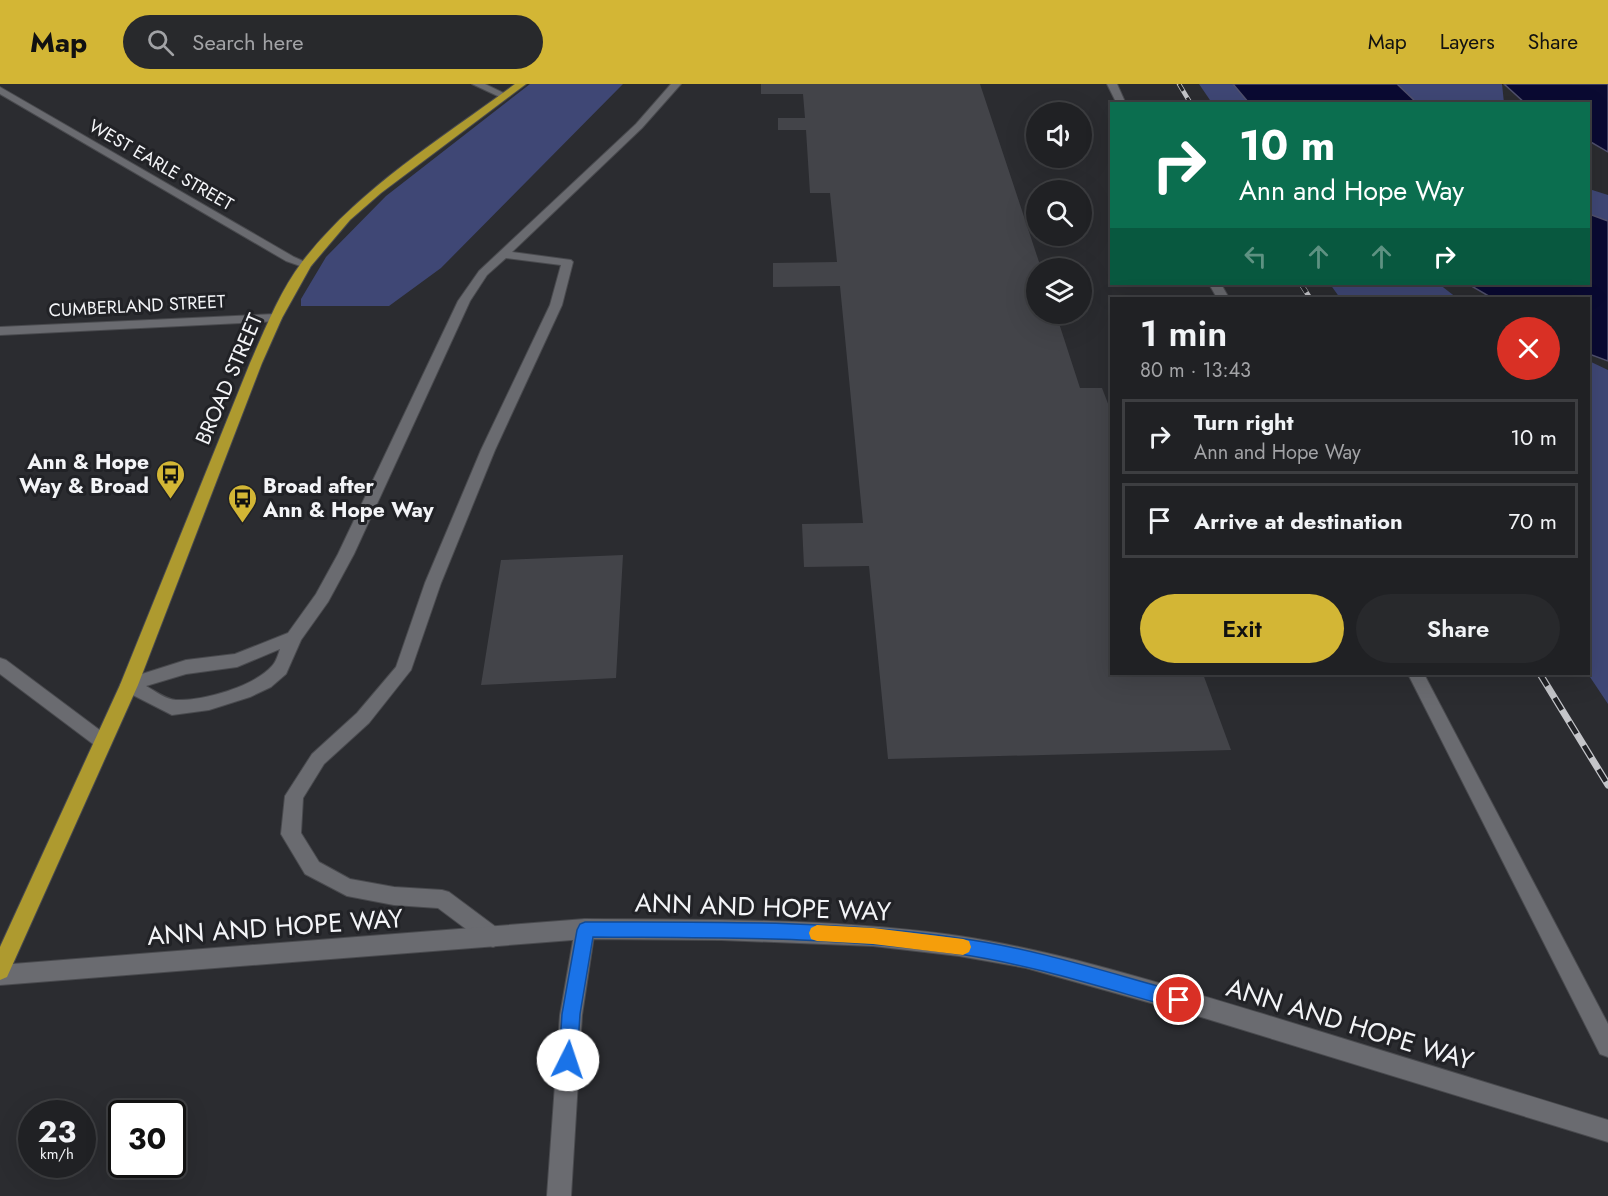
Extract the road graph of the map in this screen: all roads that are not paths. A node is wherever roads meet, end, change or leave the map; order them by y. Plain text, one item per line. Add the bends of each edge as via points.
1 (477, 84) edge
2 (521, 84) edge
3 (676, 84) edge
4 (1112, 84) edge
5 (0, 90) edge
6 (506, 96) junction
7 (1121, 102) edge
8 (504, 254) junction
9 (306, 265) junction
10 (276, 318) junction
11 (0, 331) edge
12 (294, 637) junction
13 (0, 665) edge
14 (1417, 675) edge
15 (129, 685) junction
16 (103, 742) junction
17 (585, 930) junction
18 (493, 937) junction
19 (0, 970) edge
20 (0, 975) edge
21 (1608, 1046) edge
22 (1608, 1131) edge
23 (559, 1196) edge

1 - 6 street
2 - 6 main road, BROAD STREET
3 - 8 street via 639,126
4 - 7 street
5 - 9 street, WEST EARLE STREET
6 - 9 main road, BROAD STREET via 377,191 346,218
8 - 12 street via 483,273 464,301 346,554 322,598
8 - 18 street via 567,262 556,305 488,450 433,583 403,670 363,718 318,759 294,796 291,834 312,868 346,887 442,899
9 - 10 main road, BROAD STREET
10 - 11 street, CUMBERLAND STREET
10 - 15 main road, BROAD STREET
12 - 15 street via 237,660 186,667
12 - 15 street via 280,669 265,682 209,703 172,708
13 - 16 street
14 - 21 street
15 - 16 main road, BROAD STREET
16 - 19 main road, BROAD STREET
17 - 18 street, ANN AND HOPE WAY
17 - 22 street, ANN AND HOPE WAY via 873,936 1026,958 1201,1006
17 - 23 street via 571,1014
18 - 20 street, ANN AND HOPE WAY

